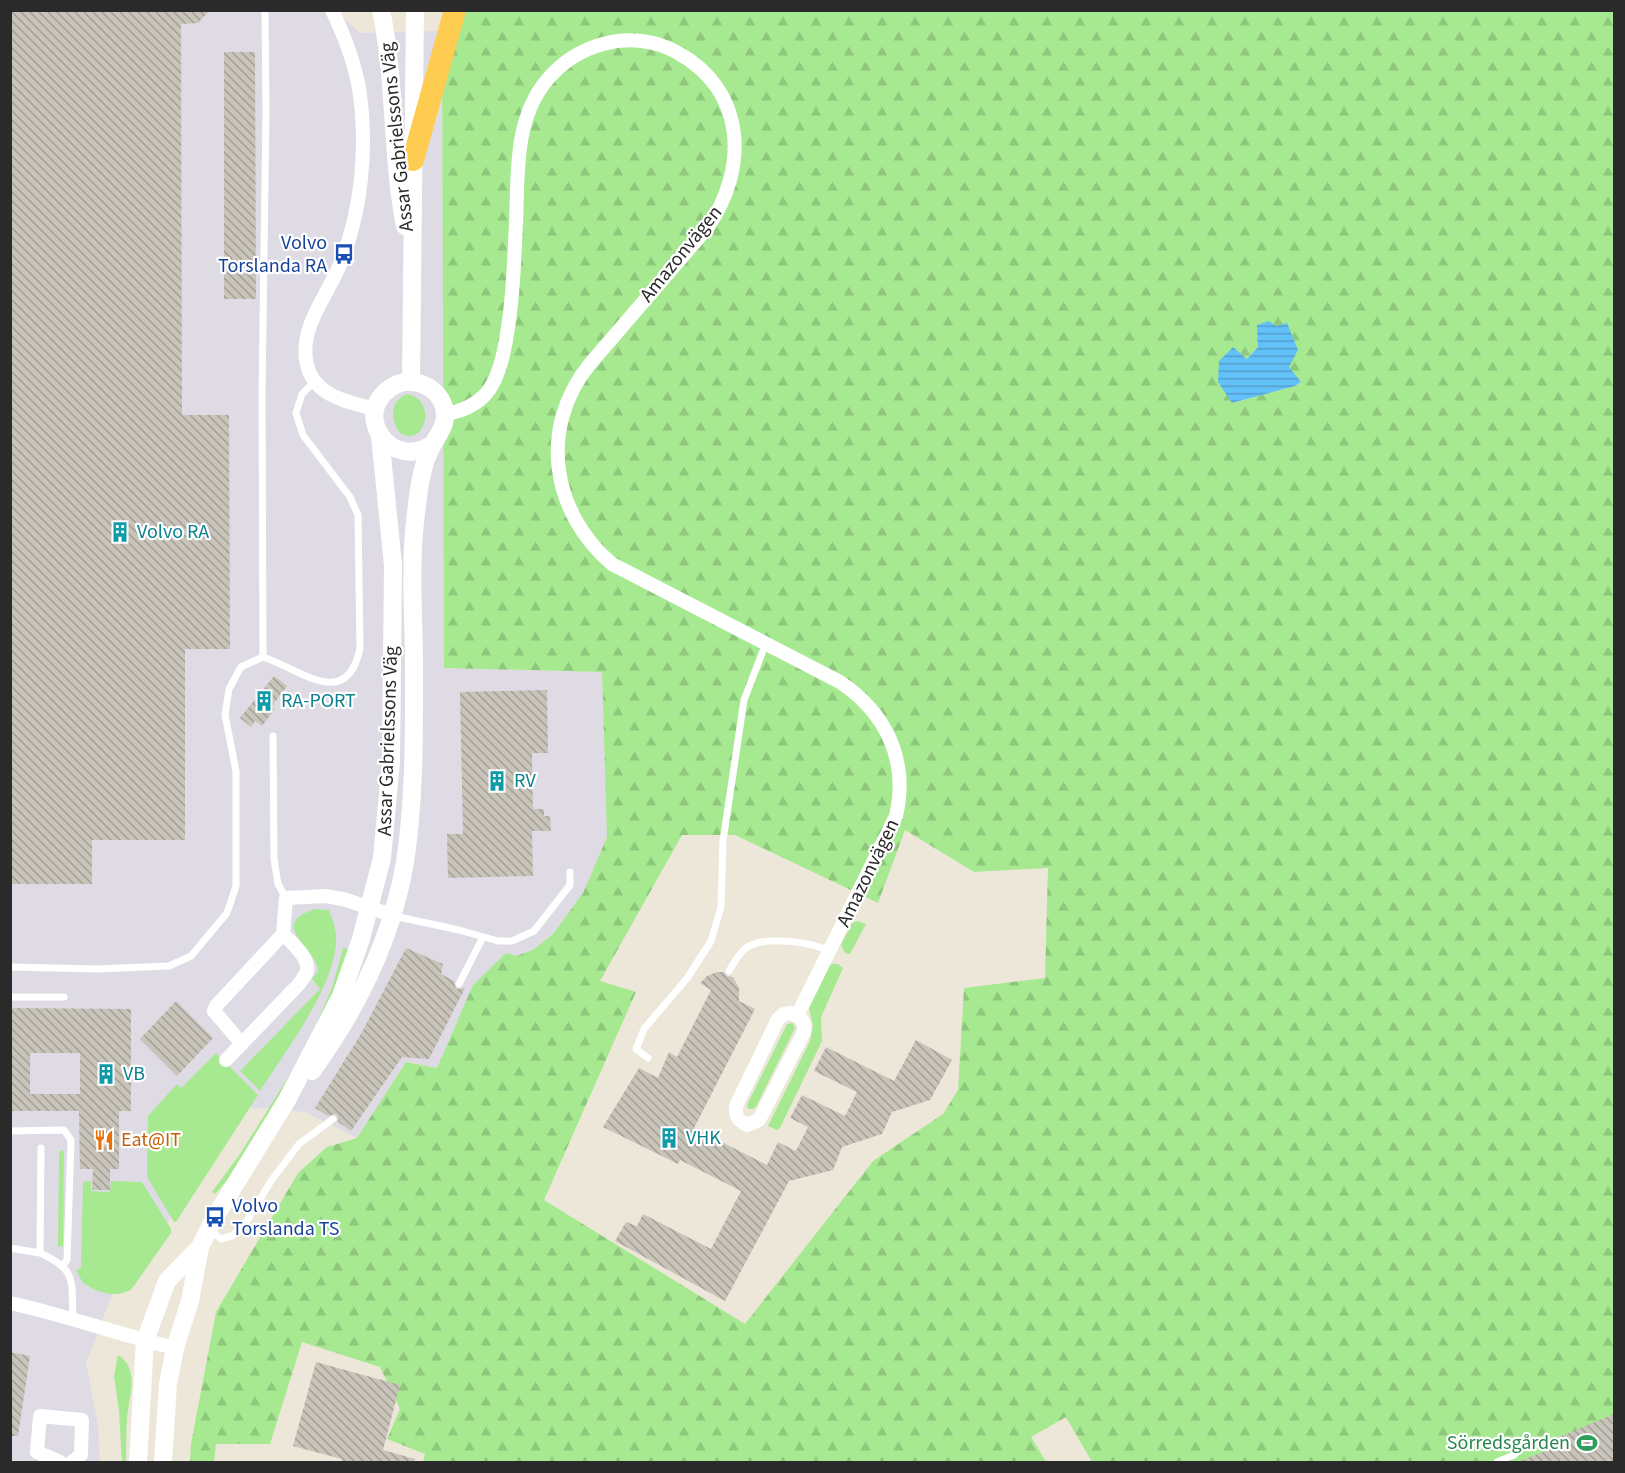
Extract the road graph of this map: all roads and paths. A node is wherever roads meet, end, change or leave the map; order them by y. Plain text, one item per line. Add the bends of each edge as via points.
1 (265, 10) edge
2 (332, 10) edge
3 (381, 10) edge
4 (415, 10) edge
5 (455, 10) edge
6 (413, 160) junction
7 (413, 264) junction
8 (315, 381) junction
9 (411, 382) junction
10 (375, 409) junction
11 (445, 414) junction
12 (380, 436) junction
13 (433, 444) junction
14 (766, 643) junction
15 (263, 657) junction
16 (273, 736) dead end
17 (570, 872) dead end
18 (286, 898) junction
19 (370, 907) junction
20 (392, 915) junction
21 (283, 934) junction
22 (483, 937) junction
23 (830, 951) junction
24 (10, 967) edge
25 (729, 971) dead end
26 (459, 984) dead end
27 (10, 997) edge
28 (64, 997) dead end
29 (797, 1016) junction
30 (242, 1044) junction
31 (648, 1058) dead end
32 (226, 1060) dead end
33 (287, 1100) junction
34 (333, 1119) dead end
35 (10, 1131) edge
36 (41, 1148) dead end
37 (209, 1230) junction
38 (200, 1247) junction
39 (10, 1248) edge
40 (40, 1253) junction
41 (63, 1265) junction
42 (10, 1303) edge
43 (73, 1318) junction
44 (145, 1341) junction
45 (175, 1348) junction
46 (1514, 1455) dead end
47 (60, 1462) edge
48 (72, 1462) edge
49 (138, 1462) edge
50 (163, 1462) edge
51 (1497, 1462) edge

1 - 15 lane
2 - 8 street via 359,87 361,176 344,254 307,335 306,362
3 - 7 street, Assar Gabrielssons Väg via 387,40 399,196
4 - 6 street, Assar Gabrielssons Väg
5 - 6 highway
6 - 7 street, Assar Gabrielssons Väg
7 - 9 street, Assar Gabrielssons Väg
8 - 10 street via 332,396
8 - 15 lane, Assar Gabrielssons Väg via 302,394 296,413 303,435 350,497 358,515 360,648 350,672 341,681 328,684
9 - 10 street via 388,389
9 - 11 street via 434,392
10 - 12 street
11 - 13 street via 444,428
11 - 14 street, Amazonvägen via 469,407 484,396 504,351 512,306 520,150 526,118 538,93 570,58 609,42 651,43 684,56 711,78 729,109 735,141 730,184 707,228 573,388 559,429 558,470 563,495 576,523 612,564
12 - 13 street via 404,452 419,451
12 - 19 street, Assar Gabrielssons Väg via 393,565 391,762 382,858
13 - 20 street, Assar Gabrielssons Väg via 423,470 414,534 415,747 405,863
14 - 23 street, Amazonvägen via 824,672 863,699 884,726 898,768 899,800 894,823
14 - 31 lane via 744,700 736,740 723,841 721,906 711,941 644,1029 636,1049
15 - 24 lane via 241,667 229,688 225,715 236,771 236,886 227,913 191,956 169,966
16 - 18 lane via 274,859 278,884
17 - 22 lane via 570,885 534,932 512,941
18 - 19 street via 325,896
18 - 21 street
19 - 20 street
19 - 33 street, Assar Gabrielssons Väg via 341,996
20 - 22 lane
20 - 33 street, Assar Gabrielssons Väg via 356,1003 332,1044
21 - 30 street via 303,955 307,973
21 - 30 street via 214,1011
22 - 26 lane
23 - 25 lane via 806,942 766,942 747,947
23 - 29 street, Amazonvägen
27 - 28 lane
29 - 29 street via 784,1014 778,1019 736,1106 737,1119 747,1125 759,1120 804,1032 803,1019
30 - 32 street
33 - 37 street, Assar Gabrielssons Väg
34 - 37 lane via 299,1144 271,1180 244,1226 221,1239
35 - 41 lane via 64,1130 71,1140 67,1260
36 - 40 lane
37 - 38 street, Assar Gabrielssons Väg
38 - 44 street, Assar Gabrielssons Väg via 167,1281
38 - 45 street, Assar Gabrielssons Väg via 190,1301
39 - 40 lane
40 - 41 lane
41 - 43 lane via 69,1272
42 - 43 street
43 - 44 street
44 - 45 street
44 - 49 street, Assar Gabrielssons Väg
45 - 50 street, Assar Gabrielssons Väg via 168,1384
46 - 51 lane
47 - 48 street via 37,1452 40,1416 82,1420 81,1455

